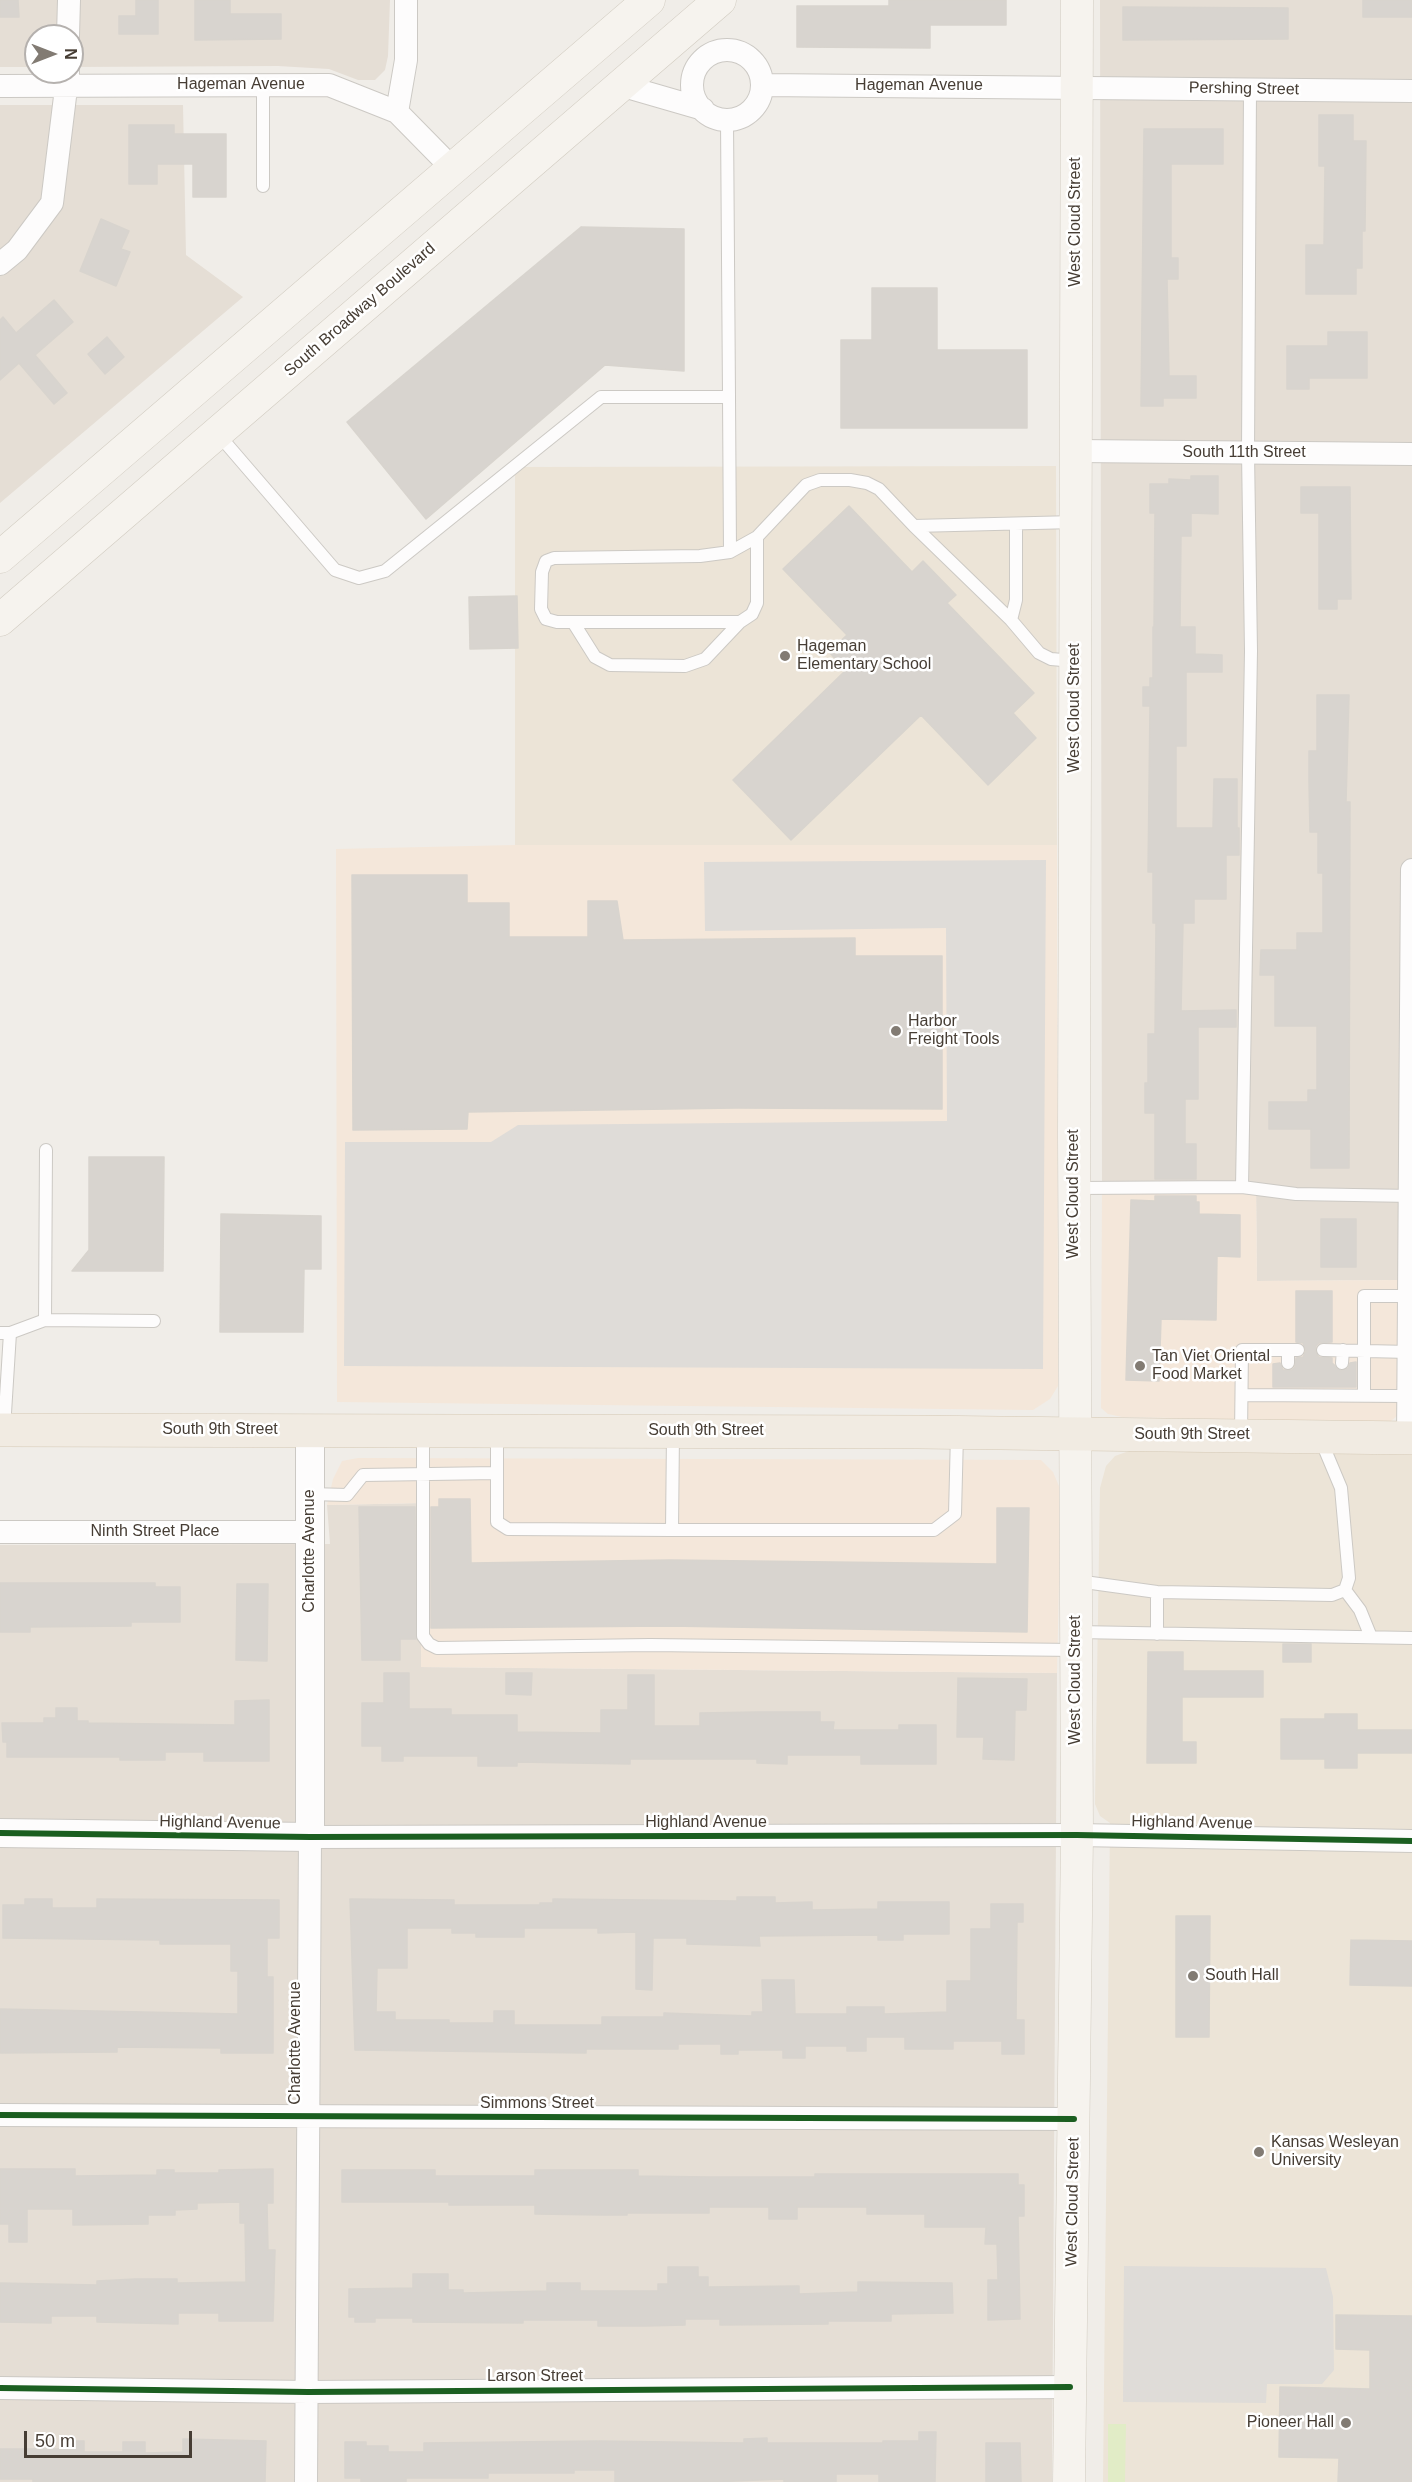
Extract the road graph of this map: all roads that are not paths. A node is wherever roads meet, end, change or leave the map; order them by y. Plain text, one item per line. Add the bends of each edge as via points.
1 (69, 0) edge
2 (406, 0) edge
3 (649, 0) edge
4 (720, 0) edge
5 (1077, 0) edge
6 (68, 24) edge
7 (84, 79) edge
8 (24, 83) edge
9 (67, 84) edge
10 (263, 85) junction
11 (620, 85) junction
12 (762, 85) junction
13 (0, 86) edge
14 (1077, 86) junction
15 (1250, 89) junction
16 (1412, 91) edge
17 (703, 109) junction
18 (397, 112) junction
19 (727, 120) junction
20 (453, 169) junction
21 (263, 186) dead end
22 (0, 264) edge
23 (729, 397) junction
24 (218, 434) junction
25 (1076, 451) junction
26 (1248, 453) junction
27 (1412, 454) edge
28 (1076, 522) junction
29 (1016, 524) junction
30 (914, 526) junction
31 (757, 537) junction
32 (730, 552) junction
33 (0, 557) edge
34 (0, 620) edge
35 (1011, 620) junction
36 (573, 622) junction
37 (740, 622) junction
38 (1076, 662) junction
39 (1412, 870) edge
40 (46, 1150) dead end
41 (1242, 1187) junction
42 (1074, 1188) junction
43 (1411, 1196) edge
44 (1409, 1296) junction
45 (45, 1320) junction
46 (154, 1321) dead end
47 (5, 1333) edge
48 (1323, 1350) dead end
49 (1364, 1351) junction
50 (1409, 1352) junction
51 (1288, 1363) dead end
52 (1242, 1395) junction
53 (1364, 1395) junction
54 (1409, 1396) junction
55 (2, 1430) edge
56 (310, 1430) junction
57 (423, 1431) junction
58 (498, 1431) junction
59 (673, 1431) junction
60 (957, 1433) junction
61 (1075, 1435) junction
62 (1242, 1436) junction
63 (1320, 1437) junction
64 (1410, 1438) edge
65 (497, 1473) junction
66 (423, 1474) junction
67 (310, 1494) junction
68 (672, 1530) junction
69 (0, 1532) edge
70 (311, 1532) junction
71 (1076, 1581) junction
72 (1345, 1590) junction
73 (1157, 1592) junction
74 (1157, 1634) junction
75 (1371, 1637) junction
76 (1412, 1638) edge
77 (1076, 1641) junction
78 (0, 1833) edge
79 (1077, 1835) junction
80 (310, 1837) junction
81 (1412, 1841) edge
82 (0, 2115) edge
83 (309, 2117) junction
84 (1074, 2119) junction
85 (1070, 2387) junction
86 (0, 2388) edge
87 (308, 2392) junction
88 (306, 2482) edge
89 (1069, 2482) edge

1 - 6 street
2 - 18 street via 406,60
3 - 20 main road
4 - 11 main road, South Broadway Boulevard
5 - 14 main road, West Cloud Street
7 - 10 street, Hageman Avenue
8 - 13 street, Hageman Avenue
9 - 22 street via 52,203 17,250
10 - 18 street, Hageman Avenue via 329,85
10 - 21 lane
11 - 17 street
11 - 24 main road, South Broadway Boulevard
12 - 14 street, Hageman Avenue
12 - 17 street via 755,63 746,56 736,51 713,52 697,67 693,78 692,89
12 - 19 street via 755,105 747,113
14 - 15 street, Pershing Street
14 - 25 main road, West Cloud Street
15 - 16 street, Pershing Street
15 - 26 lane
17 - 19 street
18 - 20 street, Hageman Avenue
19 - 23 lane
20 - 33 main road
23 - 24 lane via 601,397 385,571 359,578 335,570
23 - 32 lane
24 - 34 main road, South Broadway Boulevard
25 - 26 street, South 11th Street
25 - 28 main road, West Cloud Street
26 - 27 street, South 11th Street
26 - 41 lane via 1251,651
28 - 29 lane
28 - 38 main road, West Cloud Street
29 - 30 lane
29 - 35 lane via 1016,600
30 - 31 lane via 873,486 850,480 820,480 806,485
30 - 35 lane
31 - 32 lane
31 - 37 lane via 757,603 752,614
32 - 36 lane via 546,561 541,609 546,619
35 - 38 lane via 1039,653
36 - 37 lane
36 - 37 lane via 595,657 610,665 685,666 705,659
38 - 42 main road, West Cloud Street
39 - 43 street
40 - 45 lane
41 - 42 lane
41 - 43 lane via 1296,1194
42 - 61 main road, West Cloud Street
43 - 44 street
44 - 49 lane via 1364,1296
44 - 50 street
45 - 46 lane
45 - 47 lane
47 - 55 lane
48 - 49 lane via 1342,1357
49 - 50 lane
49 - 53 lane
50 - 54 street
51 - 52 lane via 1293,1350 1242,1350
52 - 53 lane
52 - 62 lane
53 - 54 lane
54 - 64 street
55 - 56 main road, South 9th Street
56 - 57 main road, South 9th Street
56 - 67 street, Charlotte Avenue
57 - 58 main road, South 9th Street
57 - 66 lane
58 - 59 main road, South 9th Street
58 - 65 lane
59 - 60 main road, South 9th Street
59 - 68 lane
60 - 61 main road, South 9th Street
60 - 68 lane via 955,1514 934,1530
61 - 62 main road, South 9th Street
61 - 71 main road, West Cloud Street
62 - 63 main road, South 9th Street
63 - 64 main road, South 9th Street
63 - 72 lane via 1341,1488 1349,1578
65 - 66 lane
65 - 68 lane via 497,1522 508,1529
66 - 67 lane via 363,1475 347,1495
66 - 77 lane via 423,1636 437,1648
67 - 70 street, Charlotte Avenue
69 - 70 street, Ninth Street Place
70 - 80 street, Charlotte Avenue
71 - 73 lane
71 - 77 main road, West Cloud Street
72 - 73 lane via 1332,1595
72 - 75 lane via 1360,1610
73 - 74 lane
74 - 75 lane
74 - 77 lane
75 - 76 lane
77 - 79 main road, West Cloud Street
78 - 80 street, Highland Avenue
79 - 80 street, Highland Avenue
79 - 81 street, Highland Avenue
79 - 84 main road, West Cloud Street
80 - 83 street, Charlotte Avenue
82 - 83 street, Simmons Street
83 - 84 street, Simmons Street
83 - 87 street, Charlotte Avenue
84 - 85 main road, West Cloud Street
85 - 87 street, Larson Street
85 - 89 main road, West Cloud Street
86 - 87 street, Larson Street
87 - 88 street, Charlotte Avenue

